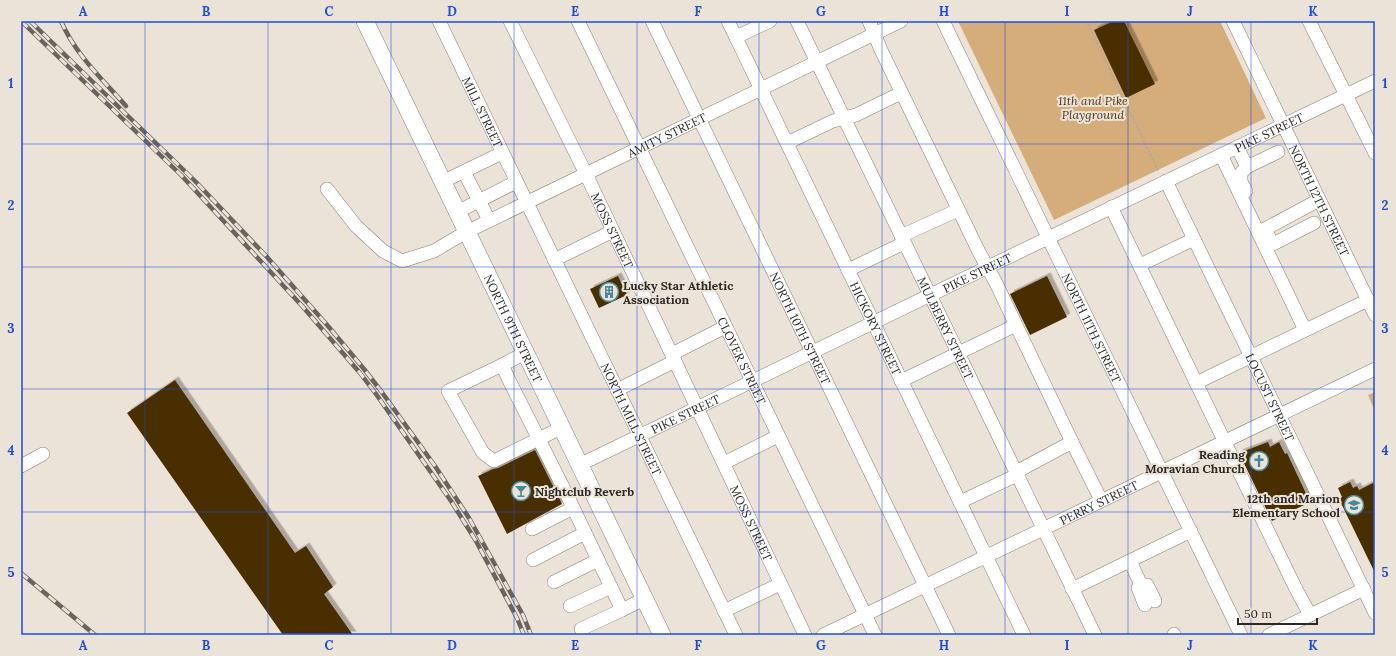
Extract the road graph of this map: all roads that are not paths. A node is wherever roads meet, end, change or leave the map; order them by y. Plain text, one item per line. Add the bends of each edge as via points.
1 (365, 21) edge
2 (510, 21) edge
3 (578, 21) edge
4 (652, 21) edge
5 (728, 21) edge
6 (770, 21) edge
7 (797, 21) edge
8 (869, 21) edge
9 (901, 21) edge
10 (943, 21) edge
11 (1233, 21) edge
12 (1309, 21) edge
13 (441, 22) edge
14 (875, 34) junction
15 (736, 37) junction
16 (817, 62) junction
17 (1375, 81) edge
18 (760, 89) junction
19 (901, 93) junction
20 (1346, 95) junction
21 (844, 118) junction
22 (699, 119) junction
23 (1283, 125) junction
24 (787, 143) junction
25 (1237, 147) junction
26 (639, 148) junction
27 (1374, 150) edge
28 (1278, 152) dead end
29 (502, 153) junction
30 (1221, 155) junction
31 (1247, 166) junction
32 (464, 172) junction
33 (586, 174) junction
34 (1166, 181) junction
35 (442, 182) junction
36 (516, 182) junction
37 (327, 189) dead end
38 (497, 192) junction
39 (1320, 200) junction
40 (479, 201) junction
41 (526, 202) junction
42 (1111, 207) junction
43 (958, 210) junction
44 (457, 212) junction
45 (506, 212) junction
46 (489, 220) junction
47 (1314, 223) dead end
48 (1265, 229) junction
49 (613, 231) junction
50 (466, 232) junction
51 (1048, 238) junction
52 (1194, 239) junction
53 (903, 240) junction
54 (554, 260) junction
55 (1140, 265) junction
56 (987, 267) junction
57 (848, 270) junction
58 (930, 295) junction
59 (1368, 300) junction
60 (1375, 315) edge
61 (873, 322) junction
62 (1016, 325) junction
63 (725, 327) junction
64 (1305, 330) junction
65 (812, 352) junction
66 (525, 353) junction
67 (958, 353) junction
68 (1250, 356) junction
69 (674, 357) junction
70 (502, 365) junction
71 (1375, 369) edge
72 (752, 381) junction
73 (901, 381) junction
74 (1196, 382) junction
75 (616, 390) junction
76 (697, 408) junction
77 (1279, 415) junction
78 (561, 428) junction
79 (639, 436) junction
80 (778, 436) junction
81 (539, 439) junction
82 (1225, 441) junction
83 (1072, 442) junction
84 (43, 454) dead end
85 (724, 463) junction
86 (579, 465) junction
87 (21, 466) edge
88 (1162, 471) junction
89 (1016, 474) junction
90 (1101, 500) junction
91 (960, 502) junction
92 (574, 508) junction
93 (532, 529) dead end
94 (1043, 529) junction
95 (1191, 531) junction
96 (586, 533) junction
97 (986, 556) junction
98 (532, 560) dead end
99 (598, 560) junction
100 (1130, 561) junction
101 (554, 582) dead end
102 (780, 584) junction
103 (925, 585) junction
104 (610, 587) junction
105 (1072, 589) junction
106 (1364, 590) junction
107 (644, 599) junction
108 (1150, 603) dead end
109 (570, 606) dead end
110 (622, 610) junction
111 (724, 610) junction
112 (1375, 613) edge
113 (865, 614) junction
114 (1310, 616) junction
115 (581, 629) dead end
116 (662, 635) edge
117 (736, 635) edge
118 (806, 635) edge
119 (823, 635) edge
120 (875, 635) edge
121 (949, 635) edge
122 (1024, 635) edge
123 (1095, 635) edge
124 (1241, 635) edge
125 (1269, 635) edge

1 - 35 main road, NORTH 9TH STREET
2 - 33 street, MOSS STREET
3 - 26 street, CLOVER STREET
4 - 22 street, NORTH 10TH STREET
5 - 15 street, HICKORY STREET
6 - 15 street
7 - 16 street, MULBERRY STREET
8 - 14 street
9 - 14 street, AMITY STREET
10 - 51 street, NORTH 11TH STREET
11 - 23 street, NORTH 12TH STREET
12 - 20 street
13 - 29 street, MILL STREET
14 - 16 street, AMITY STREET
14 - 19 street
15 - 18 street, HICKORY STREET
16 - 18 street, AMITY STREET
16 - 21 street, MULBERRY STREET
17 - 20 street, PIKE STREET
18 - 22 street, AMITY STREET
18 - 24 street, HICKORY STREET
19 - 21 street via 856,115
19 - 43 street
20 - 23 street, PIKE STREET
20 - 27 street
21 - 24 street
21 - 53 street, MULBERRY STREET
22 - 26 street, AMITY STREET
22 - 65 street, NORTH 10TH STREET
23 - 25 street, PIKE STREET
23 - 39 street, NORTH 12TH STREET
24 - 57 street, HICKORY STREET
25 - 30 street, PIKE STREET
25 - 31 street
26 - 33 street, AMITY STREET
26 - 63 street, CLOVER STREET
28 - 31 street
29 - 32 street
29 - 36 street, MILL STREET
30 - 34 street, PIKE STREET
30 - 64 street
31 - 48 street via 1241,173 1242,182
32 - 35 street
32 - 40 street
33 - 41 street, AMITY STREET
33 - 49 street, MOSS STREET
34 - 42 street, PIKE STREET
34 - 52 street, LOCUST STREET
35 - 44 main road, NORTH 9TH STREET
36 - 38 street
36 - 41 street, MILL STREET
37 - 50 street, AMITY STREET via 356,226 383,251 402,261 434,250
38 - 40 street
38 - 45 street
39 - 48 street
39 - 59 street, NORTH 12TH STREET
40 - 44 street
40 - 46 street
41 - 45 street, AMITY STREET
41 - 54 street, NORTH MILL STREET
42 - 51 street, PIKE STREET
42 - 55 street
43 - 53 street
43 - 56 street
44 - 50 main road, NORTH 9TH STREET
45 - 46 street, AMITY STREET
46 - 50 street, AMITY STREET
47 - 48 street via 1273,244
49 - 54 street
49 - 69 street, MOSS STREET
50 - 66 main road, NORTH 9TH STREET
51 - 56 street, PIKE STREET
51 - 88 street, NORTH 11TH STREET
52 - 55 street
52 - 68 street, LOCUST STREET
53 - 57 street
53 - 58 street, MULBERRY STREET
54 - 75 street, NORTH MILL STREET
55 - 74 street
56 - 58 street, PIKE STREET
56 - 62 street
57 - 61 street, HICKORY STREET
58 - 61 street, PIKE STREET
58 - 67 street, MULBERRY STREET
59 - 60 street, NORTH 12TH STREET
59 - 64 street
61 - 65 street, PIKE STREET
61 - 73 street, HICKORY STREET
62 - 67 street
62 - 83 street
63 - 69 street
63 - 72 street, CLOVER STREET
64 - 68 street
65 - 72 street, PIKE STREET
65 - 103 street, NORTH 10TH STREET
66 - 70 street
66 - 78 main road, NORTH 9TH STREET
67 - 73 street
67 - 89 street, MULBERRY STREET
68 - 74 street
68 - 77 street, LOCUST STREET
69 - 75 street
69 - 76 street, MOSS STREET
70 - 81 street
70 - 81 street via 448,391 483,452 494,461
71 - 77 street, PERRY STREET
72 - 76 street, PIKE STREET
72 - 80 street, CLOVER STREET
73 - 91 street, HICKORY STREET
74 - 82 street
75 - 79 street, NORTH MILL STREET
76 - 79 street, PIKE STREET
76 - 85 street, MOSS STREET
77 - 82 street, PERRY STREET
77 - 106 street, LOCUST STREET
78 - 81 street
78 - 86 main road, NORTH 9TH STREET
79 - 86 street, PIKE STREET
79 - 111 street, NORTH MILL STREET
80 - 85 street
80 - 113 street, CLOVER STREET
81 - 92 street
82 - 88 street, PERRY STREET
82 - 114 street
83 - 89 street
83 - 90 street
84 - 87 street
85 - 102 street, MOSS STREET
86 - 107 main road, NORTH 9TH STREET
88 - 90 street, PERRY STREET
88 - 95 street, NORTH 11TH STREET
89 - 91 street
89 - 94 street, MULBERRY STREET
90 - 94 street, PERRY STREET
91 - 97 street, HICKORY STREET
92 - 93 street
92 - 96 street
94 - 97 street, PERRY STREET
94 - 105 street, MULBERRY STREET
95 - 100 street
95 - 124 street, NORTH 11TH STREET
96 - 98 street
96 - 99 street
97 - 103 street, PERRY STREET
97 - 122 street, HICKORY STREET
99 - 101 street
99 - 104 street
100 - 105 street
100 - 108 street via 1142,587 1147,584
102 - 111 street
102 - 118 street, MOSS STREET
103 - 113 street, PERRY STREET
103 - 121 street, NORTH 10TH STREET
104 - 109 street
104 - 110 street
105 - 123 street, MULBERRY STREET
106 - 112 street, LOCUST STREET
106 - 114 street
107 - 110 street
107 - 116 main road, NORTH 9TH STREET
110 - 115 street
111 - 117 street, NORTH MILL STREET
113 - 119 street, PERRY STREET
113 - 120 street, CLOVER STREET
114 - 125 street

